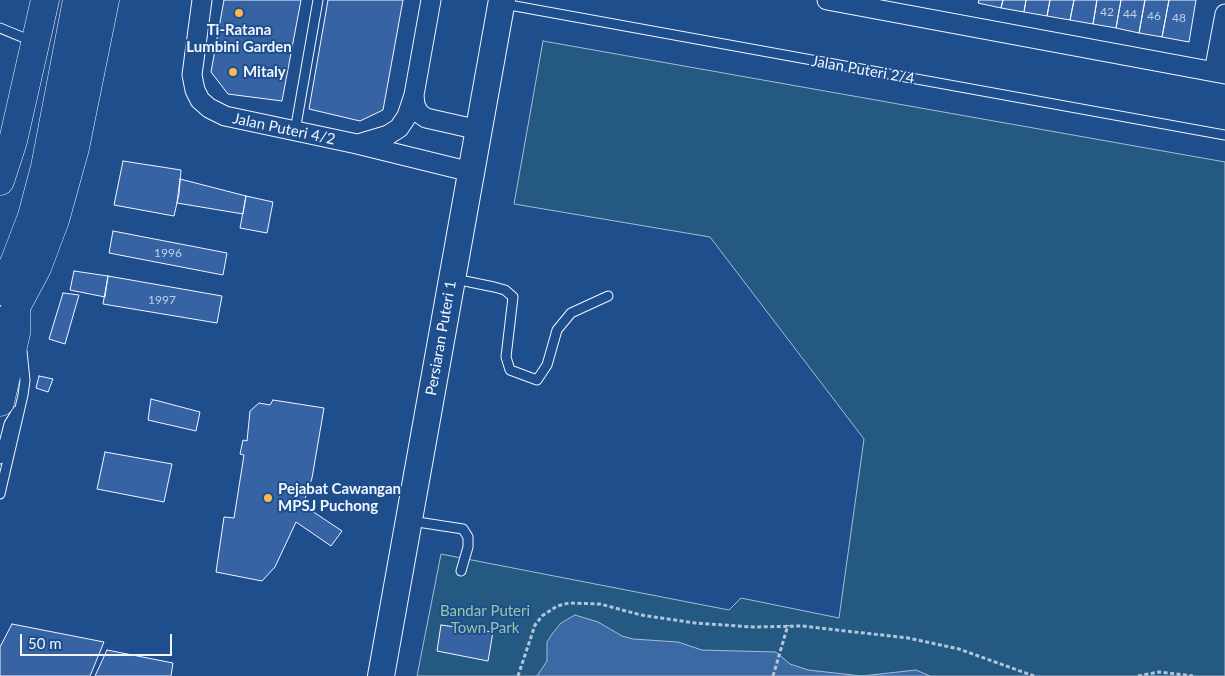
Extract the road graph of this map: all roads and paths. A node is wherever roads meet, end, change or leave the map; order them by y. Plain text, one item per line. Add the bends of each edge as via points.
1 (44, 0) edge
2 (77, 0) edge
3 (106, 0) edge
4 (202, 0) edge
5 (318, 0) edge
6 (431, 0) edge
7 (827, 0) edge
8 (502, 2) edge
9 (882, 5) edge
10 (1225, 14) edge
11 (0, 28) edge
12 (36, 43) junction
13 (1220, 73) edge
14 (414, 95) junction
15 (479, 130) junction
16 (295, 131) junction
17 (1225, 135) edge
18 (357, 144) junction
19 (471, 172) junction
20 (0, 181) edge
21 (452, 279) junction
22 (608, 296) dead end
23 (8, 318) edge
24 (9, 407) edge
25 (0, 459) edge
26 (0, 494) edge
27 (409, 520) junction
28 (461, 571) dead end
29 (788, 625) junction
30 (381, 676) edge
31 (518, 676) edge
32 (773, 676) edge
33 (1034, 676) edge
34 (1138, 676) edge
35 (1193, 676) edge

1 - 12 main road
2 - 23 main road via 45,167 32,216 15,261
3 - 23 main road via 67,178 37,268
4 - 16 street, Jalan Puteri 4/2 via 192,75 200,100 225,116
5 - 16 lane
6 - 14 street
7 - 9 street
8 - 15 street, Persiaran Puteri 1
8 - 17 lane, Jalan Puteri 2/4
9 - 13 street
10 - 13 street
11 - 12 lane
12 - 20 main road
14 - 15 street via 418,113 426,118
14 - 18 street via 399,128 388,135
15 - 19 street, Persiaran Puteri 1
16 - 18 street, Jalan Puteri 4/2
18 - 19 street, Jalan Puteri 4/2
19 - 21 street, Persiaran Puteri 1
21 - 22 lane via 500,289 513,297 506,357 510,370 537,380 547,365 557,330 571,313
21 - 27 street, Persiaran Puteri 1
23 - 24 main road
24 - 25 lane via 9,424
24 - 26 lane via 17,425
27 - 28 lane via 463,528 468,537 468,547
27 - 30 street, Persiaran Puteri 1
29 - 31 path via 753,627 696,623 641,615 600,604 569,603 557,606 535,625
29 - 32 path
29 - 33 path via 889,635 938,644
34 - 35 path via 1159,672

